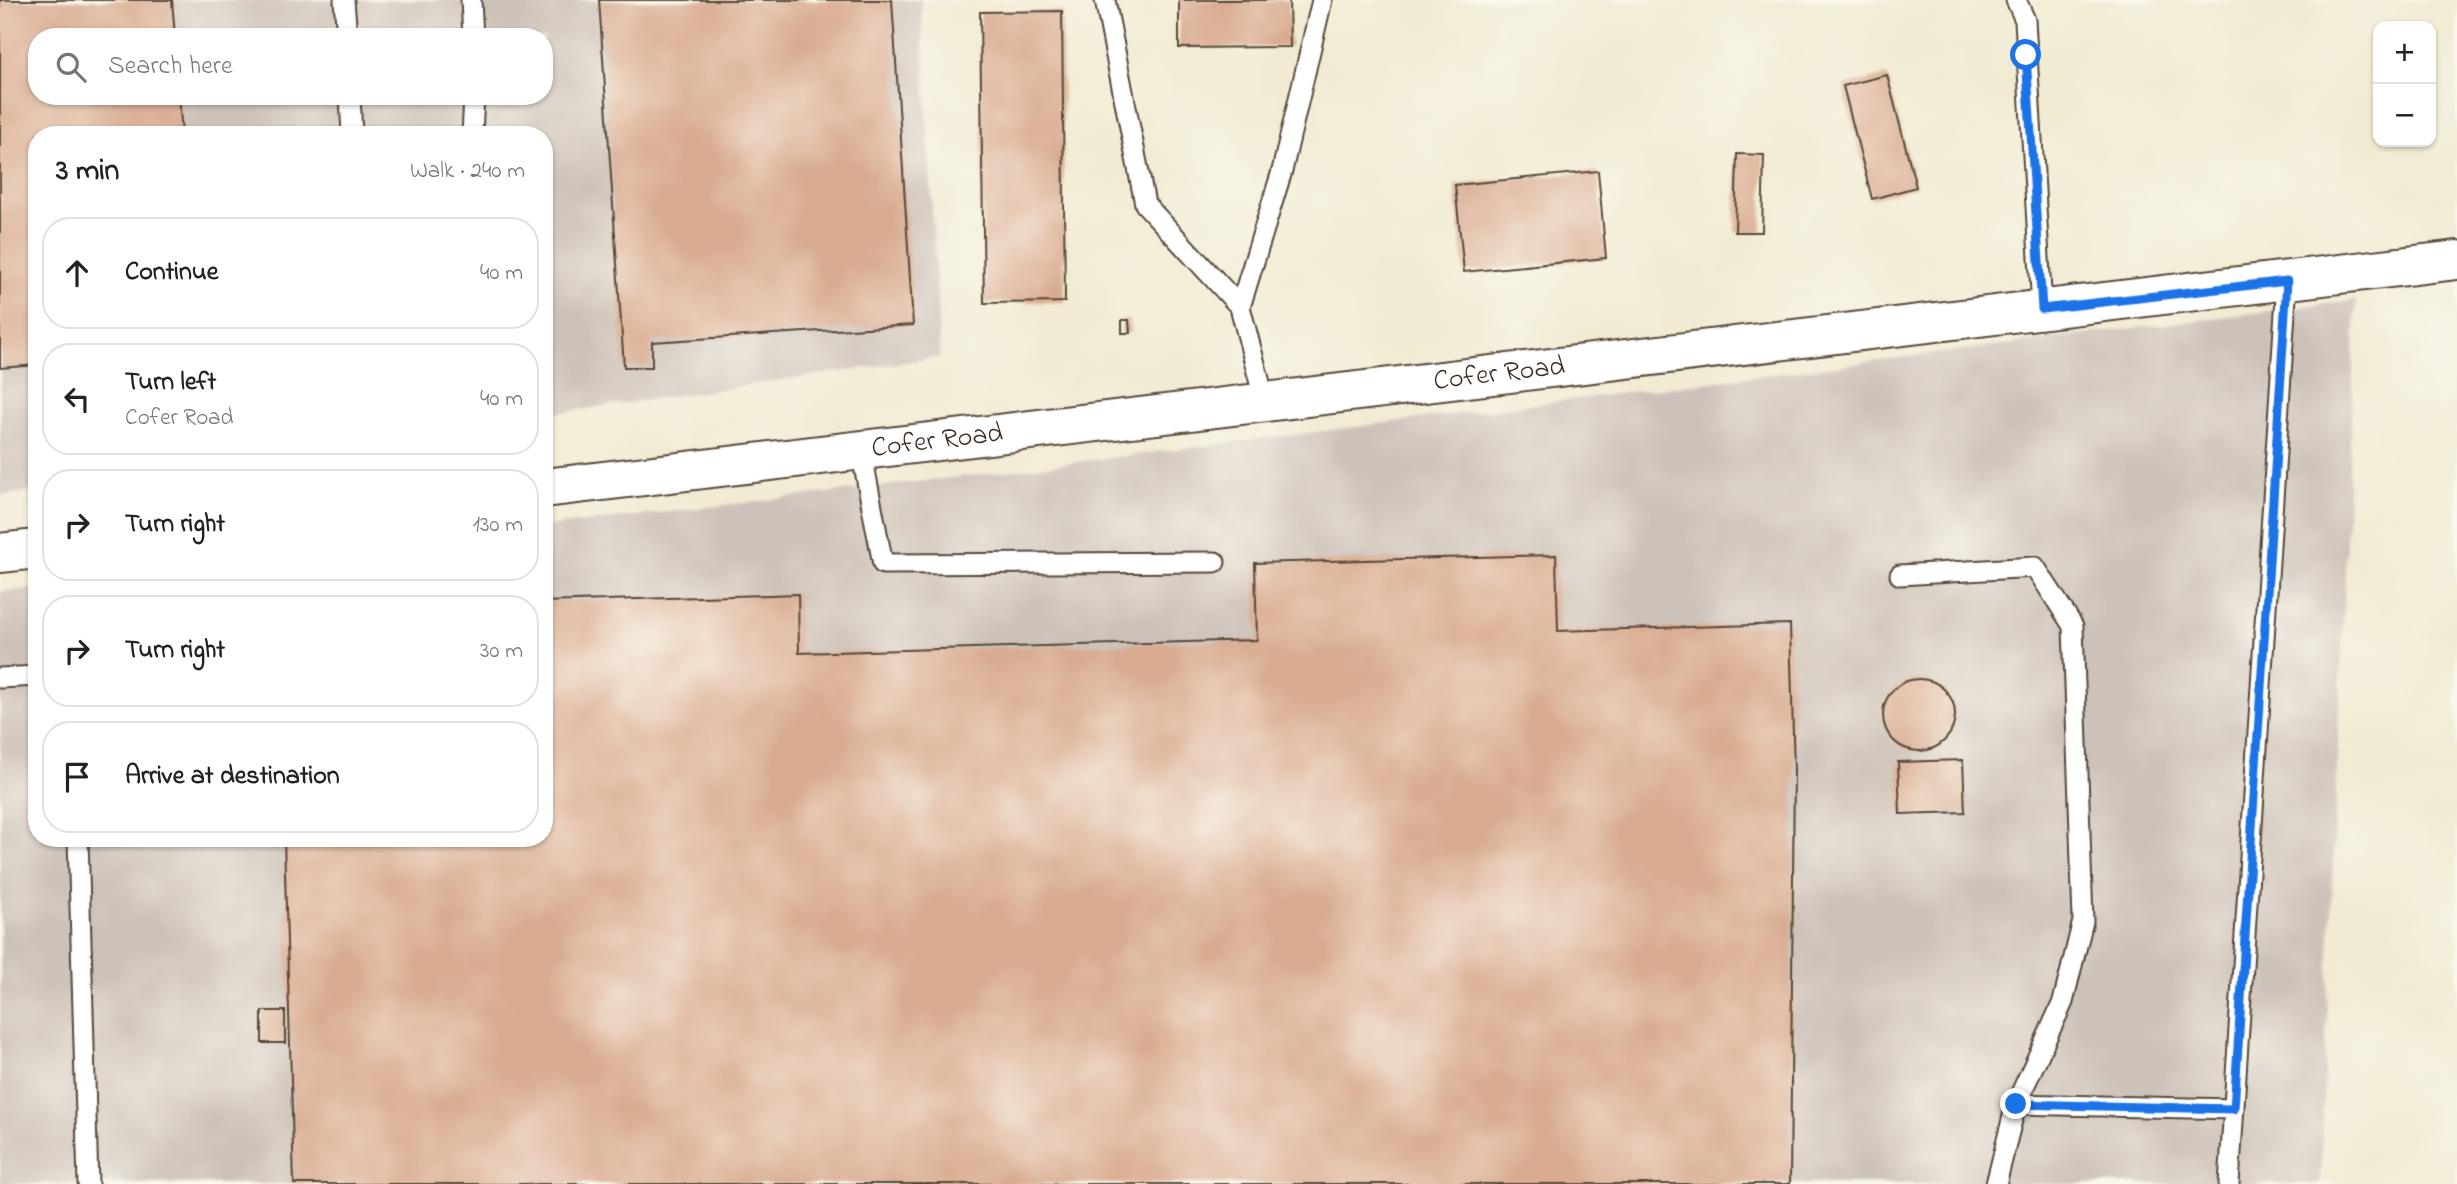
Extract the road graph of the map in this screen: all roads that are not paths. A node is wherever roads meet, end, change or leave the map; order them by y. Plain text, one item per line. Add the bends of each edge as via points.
1 (344, 0) edge
2 (471, 0) edge
3 (1105, 0) edge
4 (1322, 0) edge
5 (2016, 0) edge
6 (346, 28) edge
7 (473, 28) edge
8 (350, 105) edge
9 (474, 105) edge
10 (352, 126) edge
11 (472, 126) edge
12 (2457, 260) edge
13 (2287, 281) junction
14 (1240, 307) junction
15 (2042, 309) junction
16 (1265, 402) junction
17 (861, 450) junction
18 (553, 487) edge
19 (28, 550) edge
20 (0, 553) edge
21 (1215, 562) dead end
22 (1900, 575) dead end
23 (28, 676) edge
24 (0, 678) edge
25 (78, 847) edge
26 (2016, 1104) junction
27 (2234, 1109) junction
28 (88, 1184) edge
29 (1996, 1184) edge
30 (2229, 1184) edge

1 - 6 lane
2 - 7 lane
3 - 14 lane via 1145,204
4 - 14 lane via 1282,171
5 - 15 lane via 2025,20
8 - 10 lane
9 - 11 lane
12 - 13 street, Cofer Road
13 - 15 street, Cofer Road
13 - 27 lane
14 - 16 lane
15 - 16 street, Cofer Road
16 - 17 street, Cofer Road
17 - 18 street, Cofer Road
17 - 21 lane via 883,564
19 - 20 street
22 - 26 lane via 2035,568 2073,626 2083,921 2063,1002
23 - 24 lane
25 - 28 lane
26 - 27 lane
26 - 29 lane
27 - 30 lane

